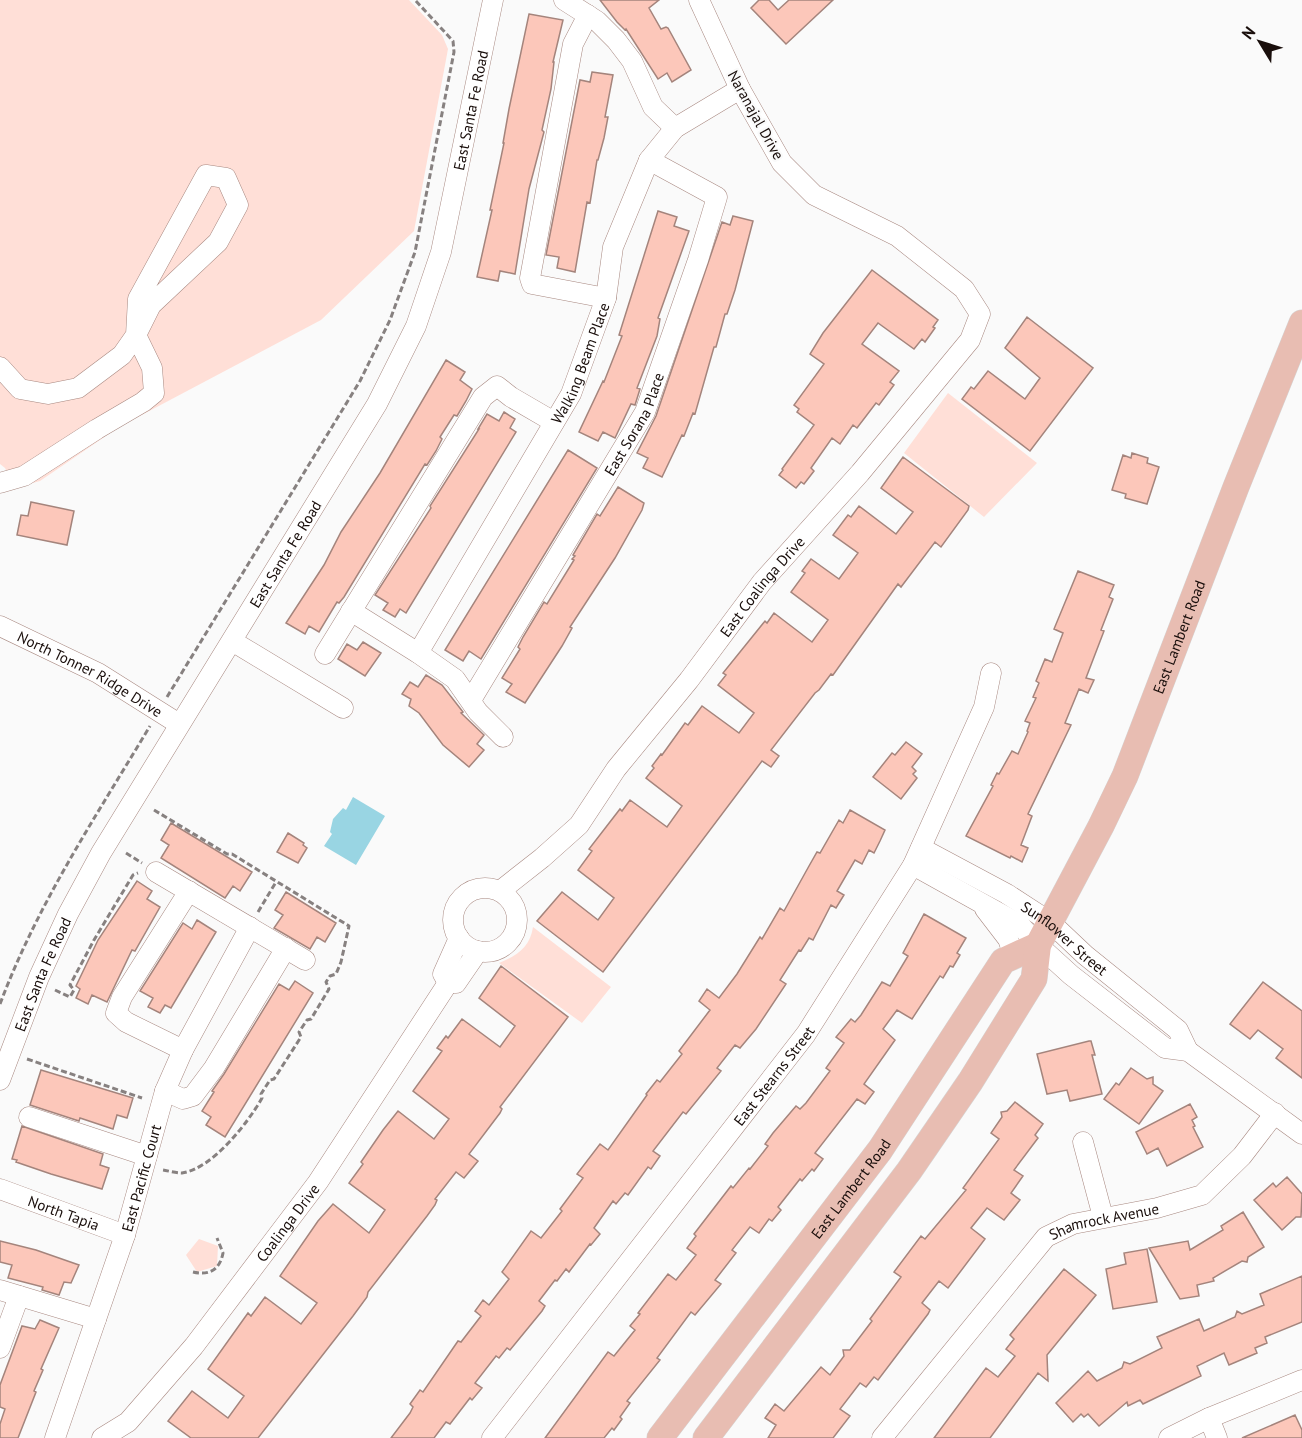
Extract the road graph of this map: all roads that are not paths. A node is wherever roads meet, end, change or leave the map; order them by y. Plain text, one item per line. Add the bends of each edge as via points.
1 (493, 0) edge
2 (564, 0) edge
3 (699, 0) edge
4 (588, 15) junction
5 (740, 89) junction
6 (675, 128) junction
7 (648, 160) junction
8 (606, 298) junction
9 (980, 314) joint
10 (1302, 323) edge
11 (136, 335) junction
12 (0, 367) edge
13 (554, 422) junction
14 (0, 483) edge
15 (351, 611) junction
16 (0, 626) edge
17 (232, 641) junction
18 (418, 653) junction
19 (325, 654) dead end
20 (991, 673) dead end
21 (471, 700) junction
22 (343, 708) dead end
23 (179, 724) junction
24 (503, 737) dead end
25 (917, 856) junction
26 (147, 866) road end
27 (189, 891) junction
28 (506, 897) junction
29 (975, 899) junction
30 (1050, 922) junction
31 (250, 927) junction
32 (459, 938) junction
33 (1038, 945) junction
34 (286, 948) junction
35 (478, 951) junction
36 (1014, 956) junction
37 (305, 960) dead end
38 (448, 983) junction
39 (183, 1050) junction
40 (1188, 1051) junction
41 (0, 1080) edge
42 (165, 1091) junction
43 (1275, 1113) junction
44 (29, 1116) dead end
45 (1302, 1134) edge
46 (1083, 1142) dead end
47 (147, 1156) junction
48 (0, 1189) edge
49 (1103, 1217) junction
50 (125, 1236) junction
51 (0, 1290) edge
52 (19, 1296) junction
53 (96, 1319) junction
54 (0, 1348) edge
55 (1302, 1380) edge
56 (1209, 1418) junction
57 (59, 1437) edge
58 (102, 1438) edge
59 (492, 1438) edge
60 (660, 1438) edge
61 (706, 1438) edge
62 (882, 1438) edge
63 (1169, 1438) edge
64 (1217, 1438) edge

1 - 17 street, East Santa Fe Road via 441,252 416,326 377,404
2 - 4 street
3 - 5 street, Naranajal Drive
4 - 6 street via 616,39 632,61 653,107
4 - 8 street via 573,44 530,278 532,284
5 - 6 street, Walking Beam Place
5 - 9 street, Naranajal Drive via 782,163 814,195 897,236 964,289
6 - 7 street, Walking Beam Place
7 - 8 street, Walking Beam Place via 614,247
7 - 21 street, East Sorana Place via 717,197 698,260 645,412
8 - 13 street, Walking Beam Place via 571,394
9 - 28 street, East Coalinga Drive via 970,340 860,473 762,582 616,769 579,825
10 - 30 main road, East Lambert Road via 1125,776
11 - 11 street via 138,299 184,212 206,175 226,178 238,205 218,242 151,305
11 - 12 street via 122,354 78,388 48,394 20,389
11 - 14 street via 152,368 154,393 24,476
13 - 15 street via 497,386 483,397
13 - 18 street, Walking Beam Place
15 - 18 street
15 - 19 street
16 - 23 street, North Tonner Ridge Drive via 98,673
17 - 22 street
17 - 23 street, East Santa Fe Road
18 - 21 street via 455,679
20 - 25 street, East Stearns Street via 984,707
21 - 24 street
23 - 41 street, East Santa Fe Road via 68,914
25 - 29 street, Sunflower Street
25 - 30 street, Sunflower Street via 1007,894
25 - 59 street, East Stearns Street via 806,1034
26 - 27 street
27 - 31 street
27 - 39 street via 122,997 116,1013 126,1022
28 - 32 street via 490,888 470,892 461,899 453,918
28 - 35 street via 517,921 511,938 497,950
29 - 33 street, Sunflower Street via 1019,924
29 - 36 street via 999,924
30 - 33 main road, East Lambert Road
30 - 40 street, Sunflower Street via 1178,1030
31 - 34 street
31 - 39 street, East Pacific Court
32 - 35 street
32 - 38 street, Coalinga Drive via 443,974
33 - 36 main road, East Lambert Road
33 - 40 street, Sunflower Street via 1165,1048
33 - 61 main road, East Lambert Road via 1034,979 970,1082 909,1171
34 - 37 street
34 - 42 street via 193,1096 183,1099
35 - 38 street, Coalinga Drive via 456,983
36 - 60 main road, East Lambert Road via 1003,961 880,1150
38 - 58 street, Coalinga Drive via 318,1182 194,1346 128,1422
39 - 42 street, East Pacific Court
40 - 43 street, Sunflower Street
42 - 47 street, East Pacific Court
43 - 45 street, Sunflower Street
43 - 49 street, Shamrock Avenue via 1242,1156 1202,1195
44 - 47 street
46 - 49 street
47 - 50 street, East Pacific Court
48 - 50 street, North Tapia
49 - 62 street, Shamrock Avenue via 1046,1236
50 - 53 street, East Pacific Court
51 - 52 street
52 - 53 street
52 - 54 street
53 - 57 street, East Pacific Court
55 - 56 street
56 - 63 street
56 - 64 street

